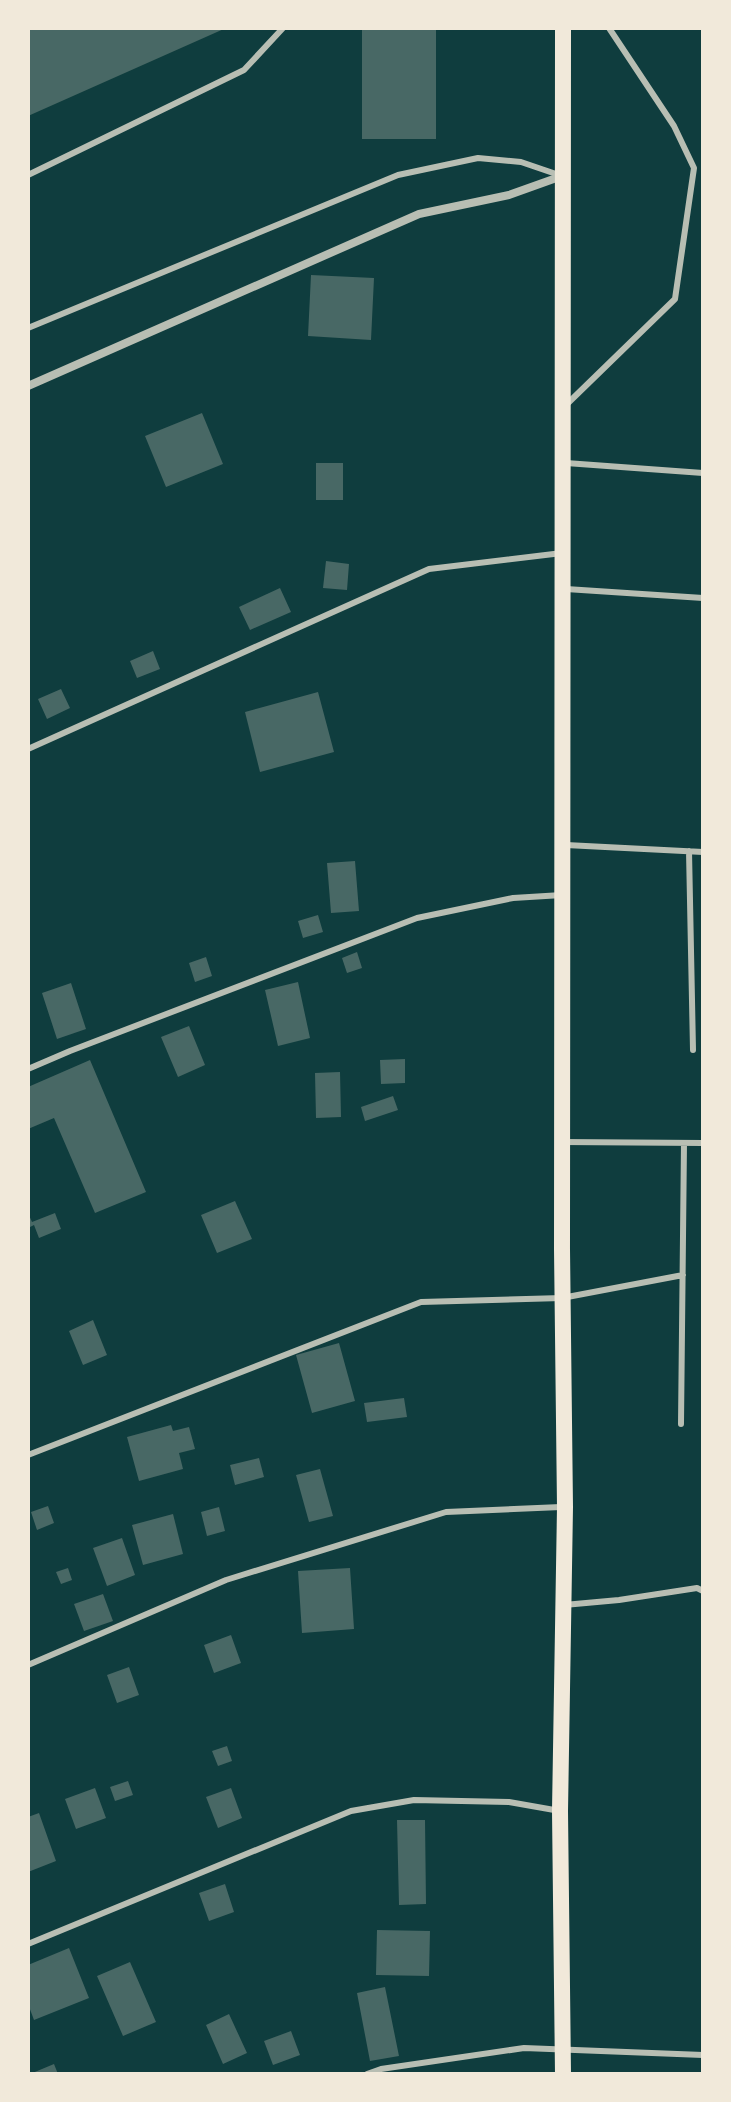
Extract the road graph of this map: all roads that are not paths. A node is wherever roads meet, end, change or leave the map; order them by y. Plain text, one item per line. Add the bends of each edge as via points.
1 (283, 28) edge
2 (563, 28) edge
3 (609, 28) edge
4 (28, 175) edge
5 (562, 176) junction
6 (28, 328) edge
7 (28, 386) edge
8 (562, 409) junction
9 (562, 463) junction
10 (703, 473) edge
11 (562, 553) junction
12 (562, 588) junction
13 (703, 598) edge
14 (28, 749) edge
15 (562, 845) junction
16 (689, 851) junction
17 (703, 852) edge
18 (562, 895) junction
19 (693, 1050) dead end
20 (28, 1069) edge
21 (562, 1142) junction
22 (684, 1143) junction
23 (703, 1143) edge
24 (683, 1275) junction
25 (562, 1298) junction
26 (681, 1424) dead end
27 (28, 1455) edge
28 (565, 1507) junction
29 (703, 1591) edge
30 (562, 1605) junction
31 (28, 1665) edge
32 (560, 1811) junction
33 (28, 1944) edge
34 (563, 2049) junction
35 (703, 2055) edge
36 (367, 2074) edge
37 (563, 2074) edge

1 - 4 lane via 244,70
2 - 5 main road
3 - 8 lane via 674,126 694,168 675,299
5 - 6 lane via 521,162 478,158 398,175
5 - 7 street via 509,195 419,214
5 - 8 main road
8 - 9 main road
9 - 10 lane
9 - 11 main road
11 - 12 main road
11 - 14 lane via 429,569
12 - 13 lane
12 - 15 main road
15 - 16 lane
15 - 18 main road
16 - 17 lane
16 - 19 lane
18 - 20 lane via 513,898 417,918
18 - 21 main road
21 - 22 lane
21 - 25 main road
22 - 23 lane
22 - 24 lane
24 - 25 lane
24 - 26 lane
25 - 27 lane via 421,1302
25 - 28 main road
28 - 30 main road
28 - 31 lane via 446,1512 226,1580
29 - 30 lane
30 - 32 main road
32 - 33 lane via 509,1802 414,1800 351,1811
32 - 34 main road
34 - 35 lane
34 - 36 lane via 524,2048
34 - 37 main road

